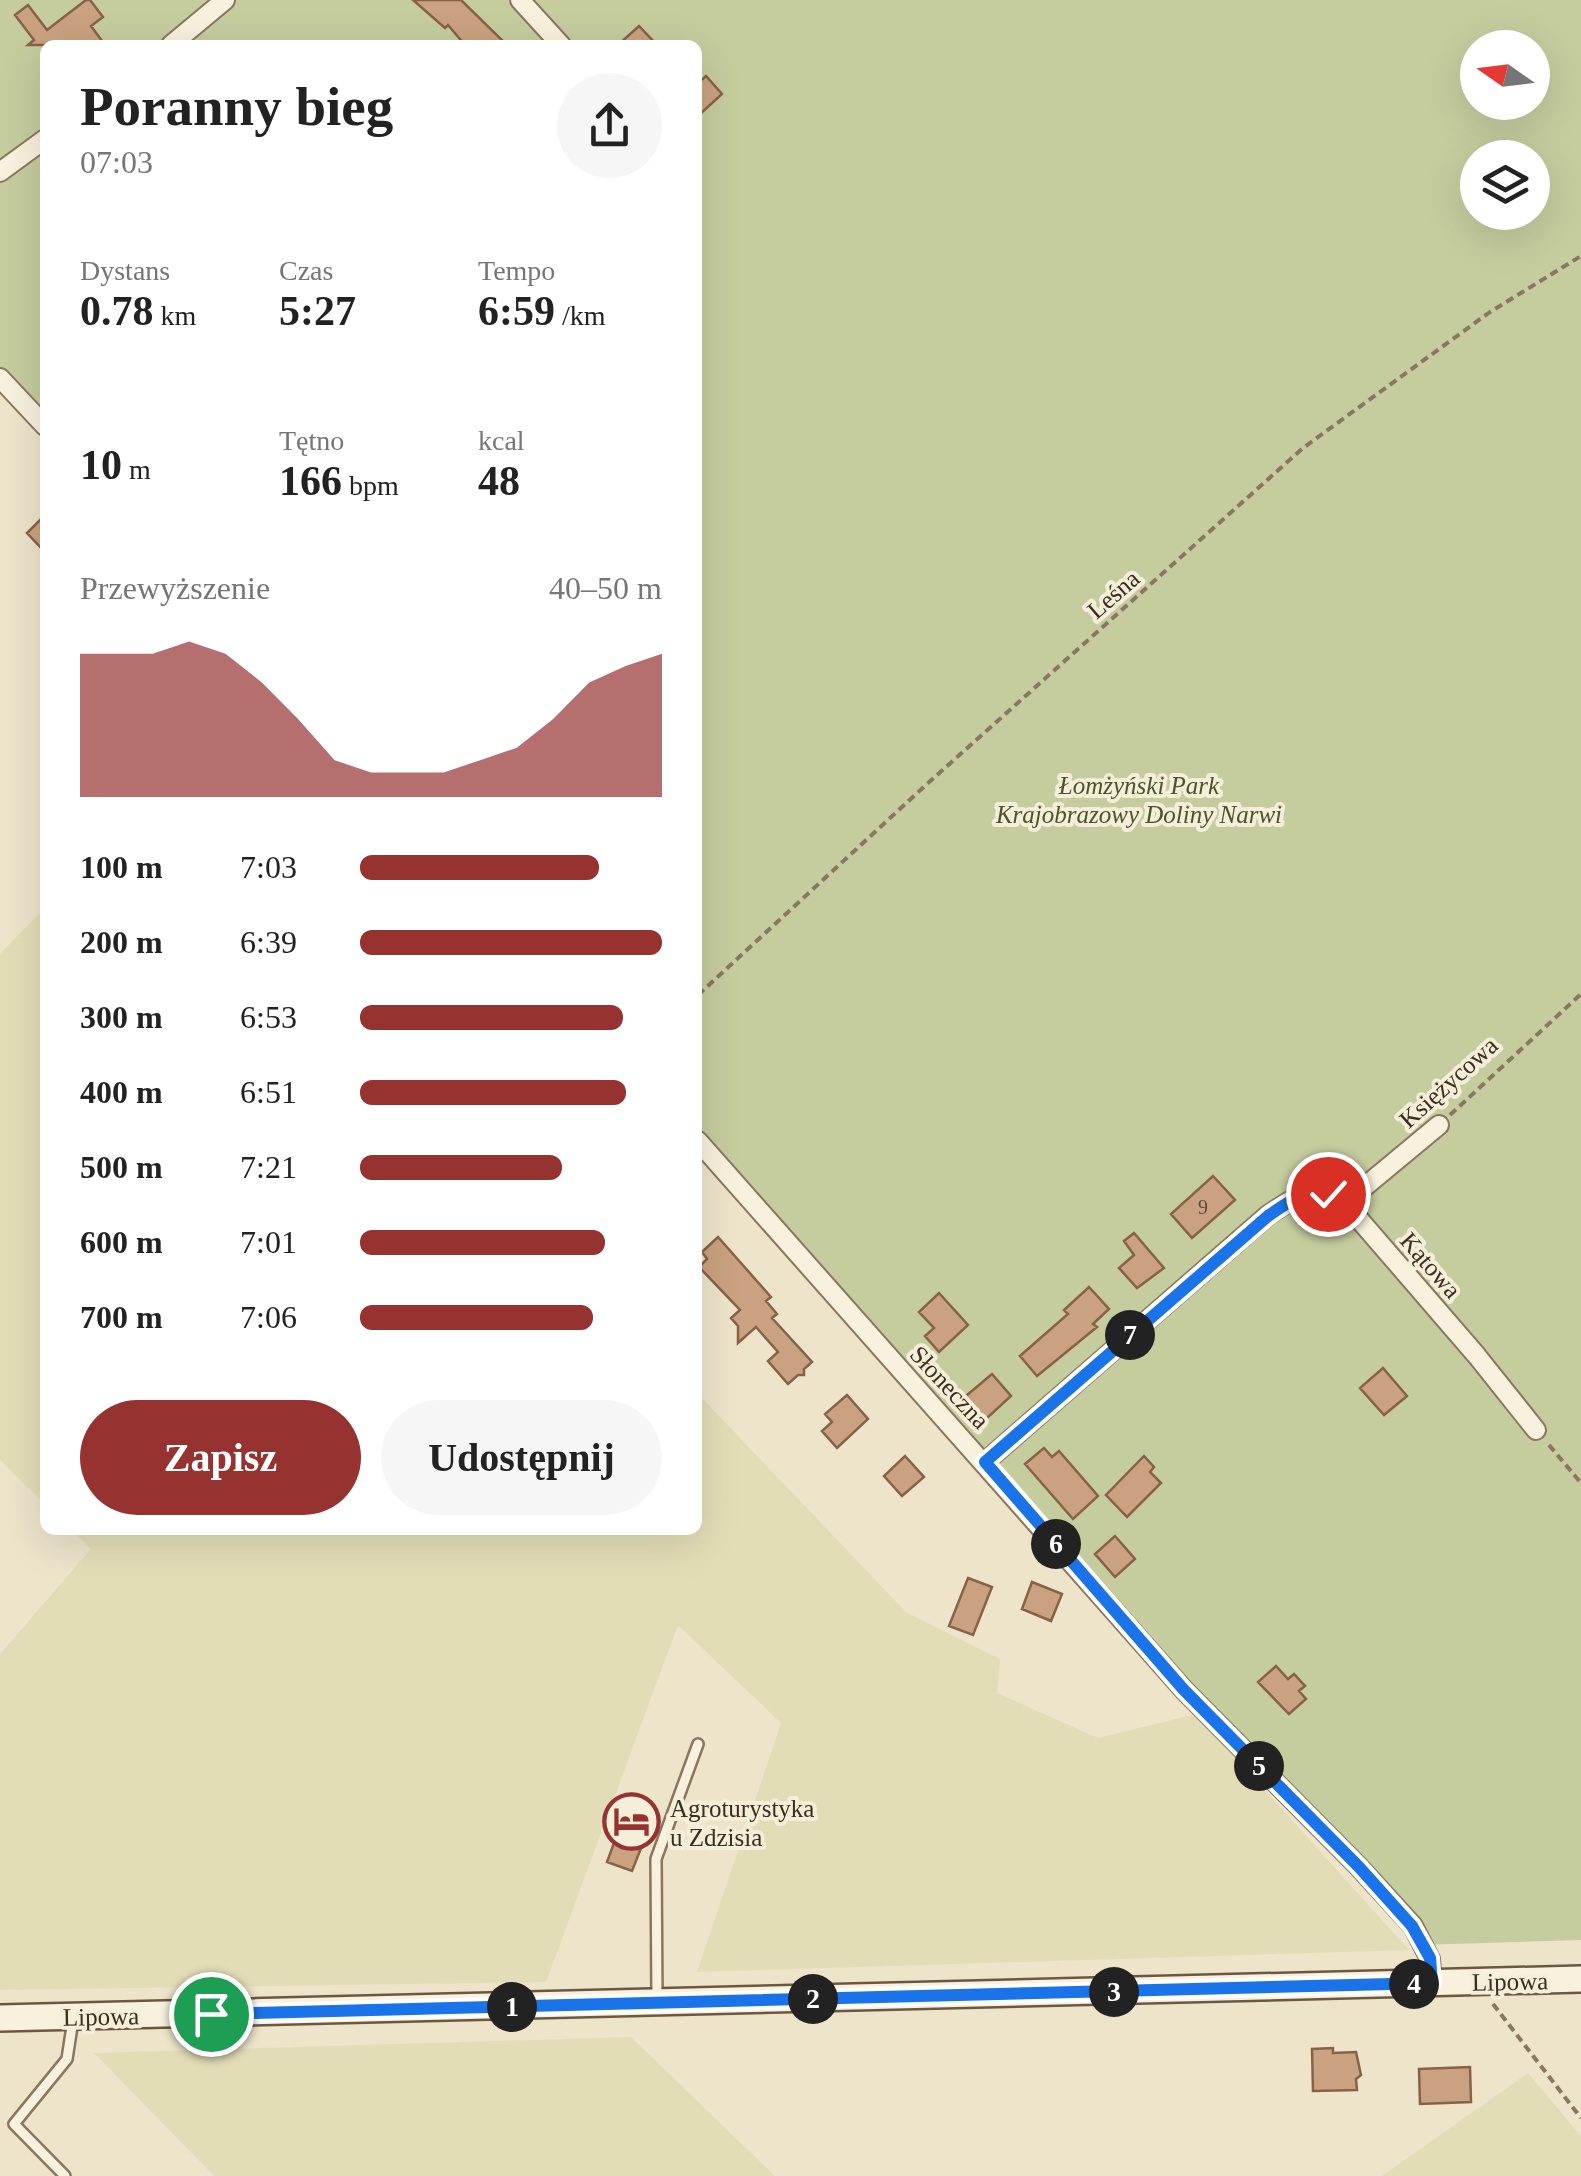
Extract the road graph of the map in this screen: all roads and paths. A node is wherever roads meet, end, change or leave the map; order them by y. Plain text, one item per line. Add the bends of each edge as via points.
1 (226, 0) edge
2 (520, 0) edge
3 (177, 40) edge
4 (556, 40) edge
5 (40, 143) edge
6 (0, 172) edge
7 (1581, 256) edge
8 (0, 378) edge
9 (40, 421) edge
10 (702, 991) edge
11 (1581, 994) edge
12 (1439, 1124) joint
13 (702, 1146) edge
14 (1345, 1203) junction
15 (1536, 1430) joint
16 (985, 1462) junction
17 (1581, 1483) edge
18 (698, 1744) dead end
19 (1581, 1979) edge
20 (1482, 1982) junction
21 (1432, 1983) junction
22 (658, 2003) junction
23 (73, 2017) junction
24 (0, 2018) edge
25 (1581, 2118) edge
26 (65, 2176) edge

1 - 3 street
2 - 4 street
5 - 6 street
7 - 10 path, Leśna via 1490,312 1303,448
8 - 9 street
11 - 12 path, Księżycowa
12 - 14 street, Księżycowa
13 - 16 street, Słoneczna
14 - 15 street, Kątowa
14 - 16 street via 1313,1193 1268,1216
15 - 17 path
16 - 21 street, Słoneczna via 1184,1690 1412,1926 1430,1958
18 - 22 lane via 656,1860
19 - 20 main road, Lipowa
20 - 21 main road, Lipowa
20 - 25 path
21 - 22 main road, Lipowa
22 - 23 main road, Lipowa
23 - 24 main road, Lipowa
23 - 26 lane via 67,2060 14,2124

